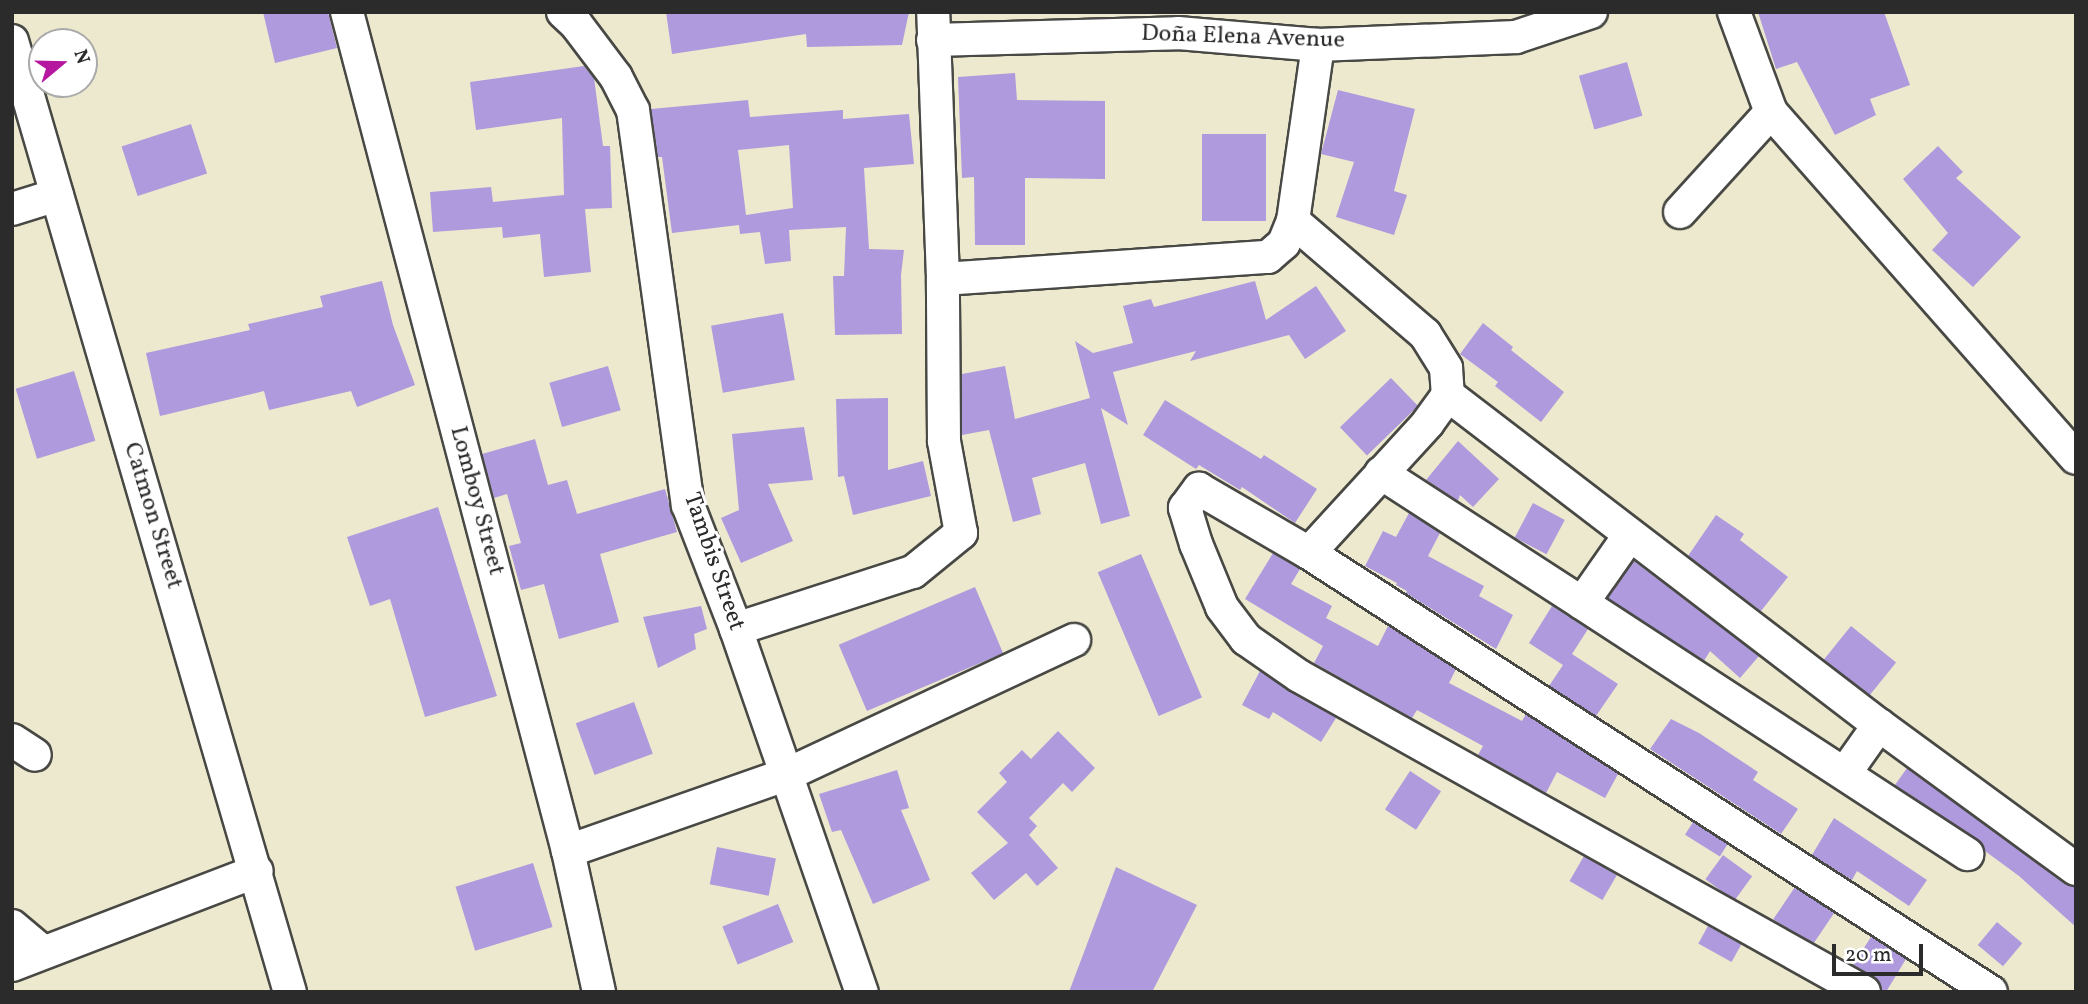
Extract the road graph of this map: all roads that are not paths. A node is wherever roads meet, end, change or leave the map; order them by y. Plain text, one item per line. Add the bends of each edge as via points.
1 (347, 12) edge
2 (563, 12) edge
3 (1591, 12) edge
4 (1734, 12) edge
5 (1178, 23) edge
6 (933, 26) edge
7 (12, 41) edge
8 (1318, 45) junction
9 (1771, 112) junction
10 (57, 195) junction
11 (12, 209) edge
12 (1680, 212) dead end
13 (1293, 221) junction
14 (943, 279) junction
15 (1448, 395) junction
16 (2076, 458) edge
17 (1381, 473) junction
18 (1629, 536) junction
19 (1309, 553) junction
20 (1582, 603) junction
21 (736, 629) junction
22 (1074, 640) dead end
23 (1879, 725) junction
24 (1846, 773) junction
25 (788, 774) junction
26 (568, 851) junction
27 (1967, 854) dead end
28 (2076, 869) edge
29 (257, 871) junction
30 (12, 926) edge
31 (43, 952) junction
32 (12, 965) edge
33 (290, 992) edge
34 (599, 992) edge
35 (862, 992) edge
36 (1864, 992) edge
37 (1991, 992) edge

1 - 26 street, Lomboy Street
2 - 21 street, Tambis Street via 616,77 633,110 688,505
3 - 8 street, Doña Elena Avenue via 1516,37
4 - 9 street
5 - 6 street, Doña Elena Avenue
5 - 8 street, Doña Elena Avenue
6 - 14 street
7 - 10 street, Catmon Street
8 - 13 street
9 - 12 street
9 - 16 street
10 - 11 street
10 - 29 street, Catmon Street
13 - 14 street via 1284,243 1268,257
13 - 15 street via 1425,334 1446,368
14 - 21 street via 944,440 961,533 913,572
15 - 17 street
15 - 18 street
17 - 19 street
17 - 20 street
18 - 20 street
18 - 23 street
19 - 36 street via 1199,489 1185,508 1222,607 1246,639 1299,676
19 - 37 street
20 - 24 street
21 - 25 street, Tambis Street
22 - 25 street
23 - 24 street
23 - 28 street
24 - 27 street
25 - 26 street
25 - 35 street, Tambis Street
26 - 34 street, Lomboy Street
29 - 31 street
29 - 33 street, Catmon Street
30 - 31 street
31 - 32 street

